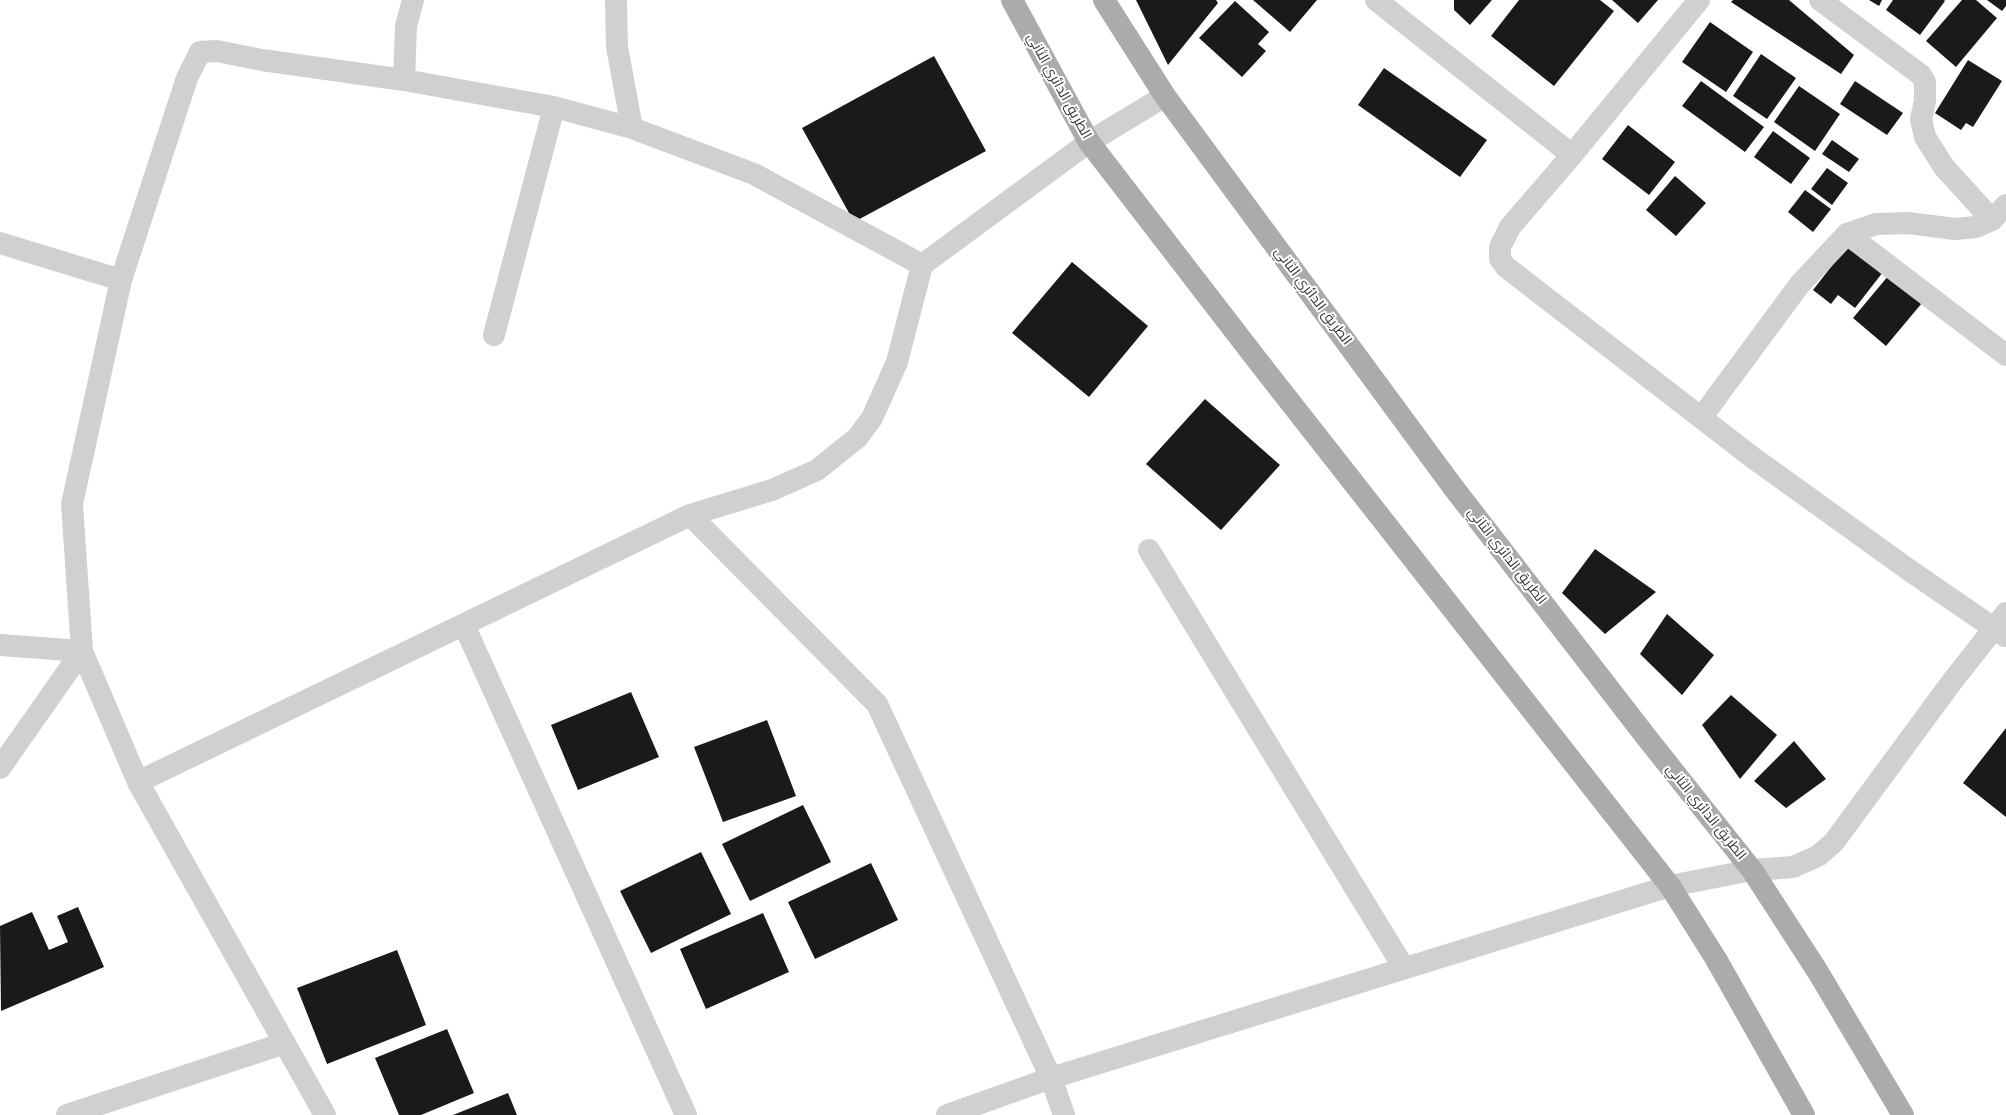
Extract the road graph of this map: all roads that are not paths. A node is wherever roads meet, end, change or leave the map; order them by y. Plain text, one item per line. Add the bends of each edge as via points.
1 (413, 0) edge
2 (616, 0) edge
3 (1012, 0) edge
4 (1104, 0) edge
5 (1376, 0) edge
6 (1699, 0) edge
7 (1820, 0) edge
8 (404, 80) junction
9 (1165, 96) junction
10 (554, 107) junction
11 (632, 128) junction
12 (1089, 142) junction
13 (1572, 155) junction
14 (1999, 212) edge
15 (1847, 234) junction
16 (0, 243) edge
17 (922, 265) junction
18 (121, 280) junction
19 (494, 335) dead end
20 (2006, 355) edge
21 (1701, 418) junction
22 (690, 515) junction
23 (1149, 550) dead end
24 (464, 625) junction
25 (2002, 626) edge
26 (0, 645) edge
27 (82, 651) junction
28 (0, 768) edge
29 (138, 782) junction
30 (1752, 870) junction
31 (1670, 886) junction
32 (1404, 968) junction
33 (284, 1043) junction
34 (1051, 1078) junction
35 (67, 1115) edge
36 (325, 1115) edge
37 (686, 1115) edge
38 (947, 1115) edge
39 (1064, 1115) edge
40 (1804, 1115) edge
41 (1903, 1115) edge

1 - 8 street via 406,26
2 - 11 street via 617,47
3 - 12 main road, الطريق الدائري الثاني
4 - 9 main road, الطريق الدائري الثاني
5 - 13 street
6 - 13 street
7 - 14 street via 1921,75 1925,82 1925,101 1921,119 1925,137 1944,167
8 - 10 street
8 - 18 street via 217,51 200,52 187,78
9 - 12 street
9 - 30 main road, الطريق الدائري الثاني via 1453,487
10 - 11 street
10 - 19 street
11 - 17 street via 754,174
12 - 17 street
12 - 31 main road, الطريق الدائري الثاني
13 - 21 street via 1510,227 1500,247 1500,259 1506,267
14 - 15 street via 1976,226 1955,229 1908,223 1876,224
15 - 20 street
15 - 21 street via 1800,284
16 - 18 street
17 - 22 street via 897,362 872,418 858,437 817,470 772,490
18 - 27 street via 72,504
21 - 25 street via 1909,570
22 - 24 street
22 - 34 street via 877,704
23 - 32 street
24 - 29 street
24 - 37 street
25 - 30 street via 1834,842 1818,856 1793,867
26 - 27 street
27 - 28 street
27 - 29 street
29 - 33 street
30 - 31 street
30 - 41 main road, الطريق الدائري الثاني via 1818,972
31 - 32 street
31 - 40 main road, الطريق الدائري الثاني via 1716,959
32 - 34 street
33 - 35 street
33 - 36 street
34 - 38 street
34 - 39 street

